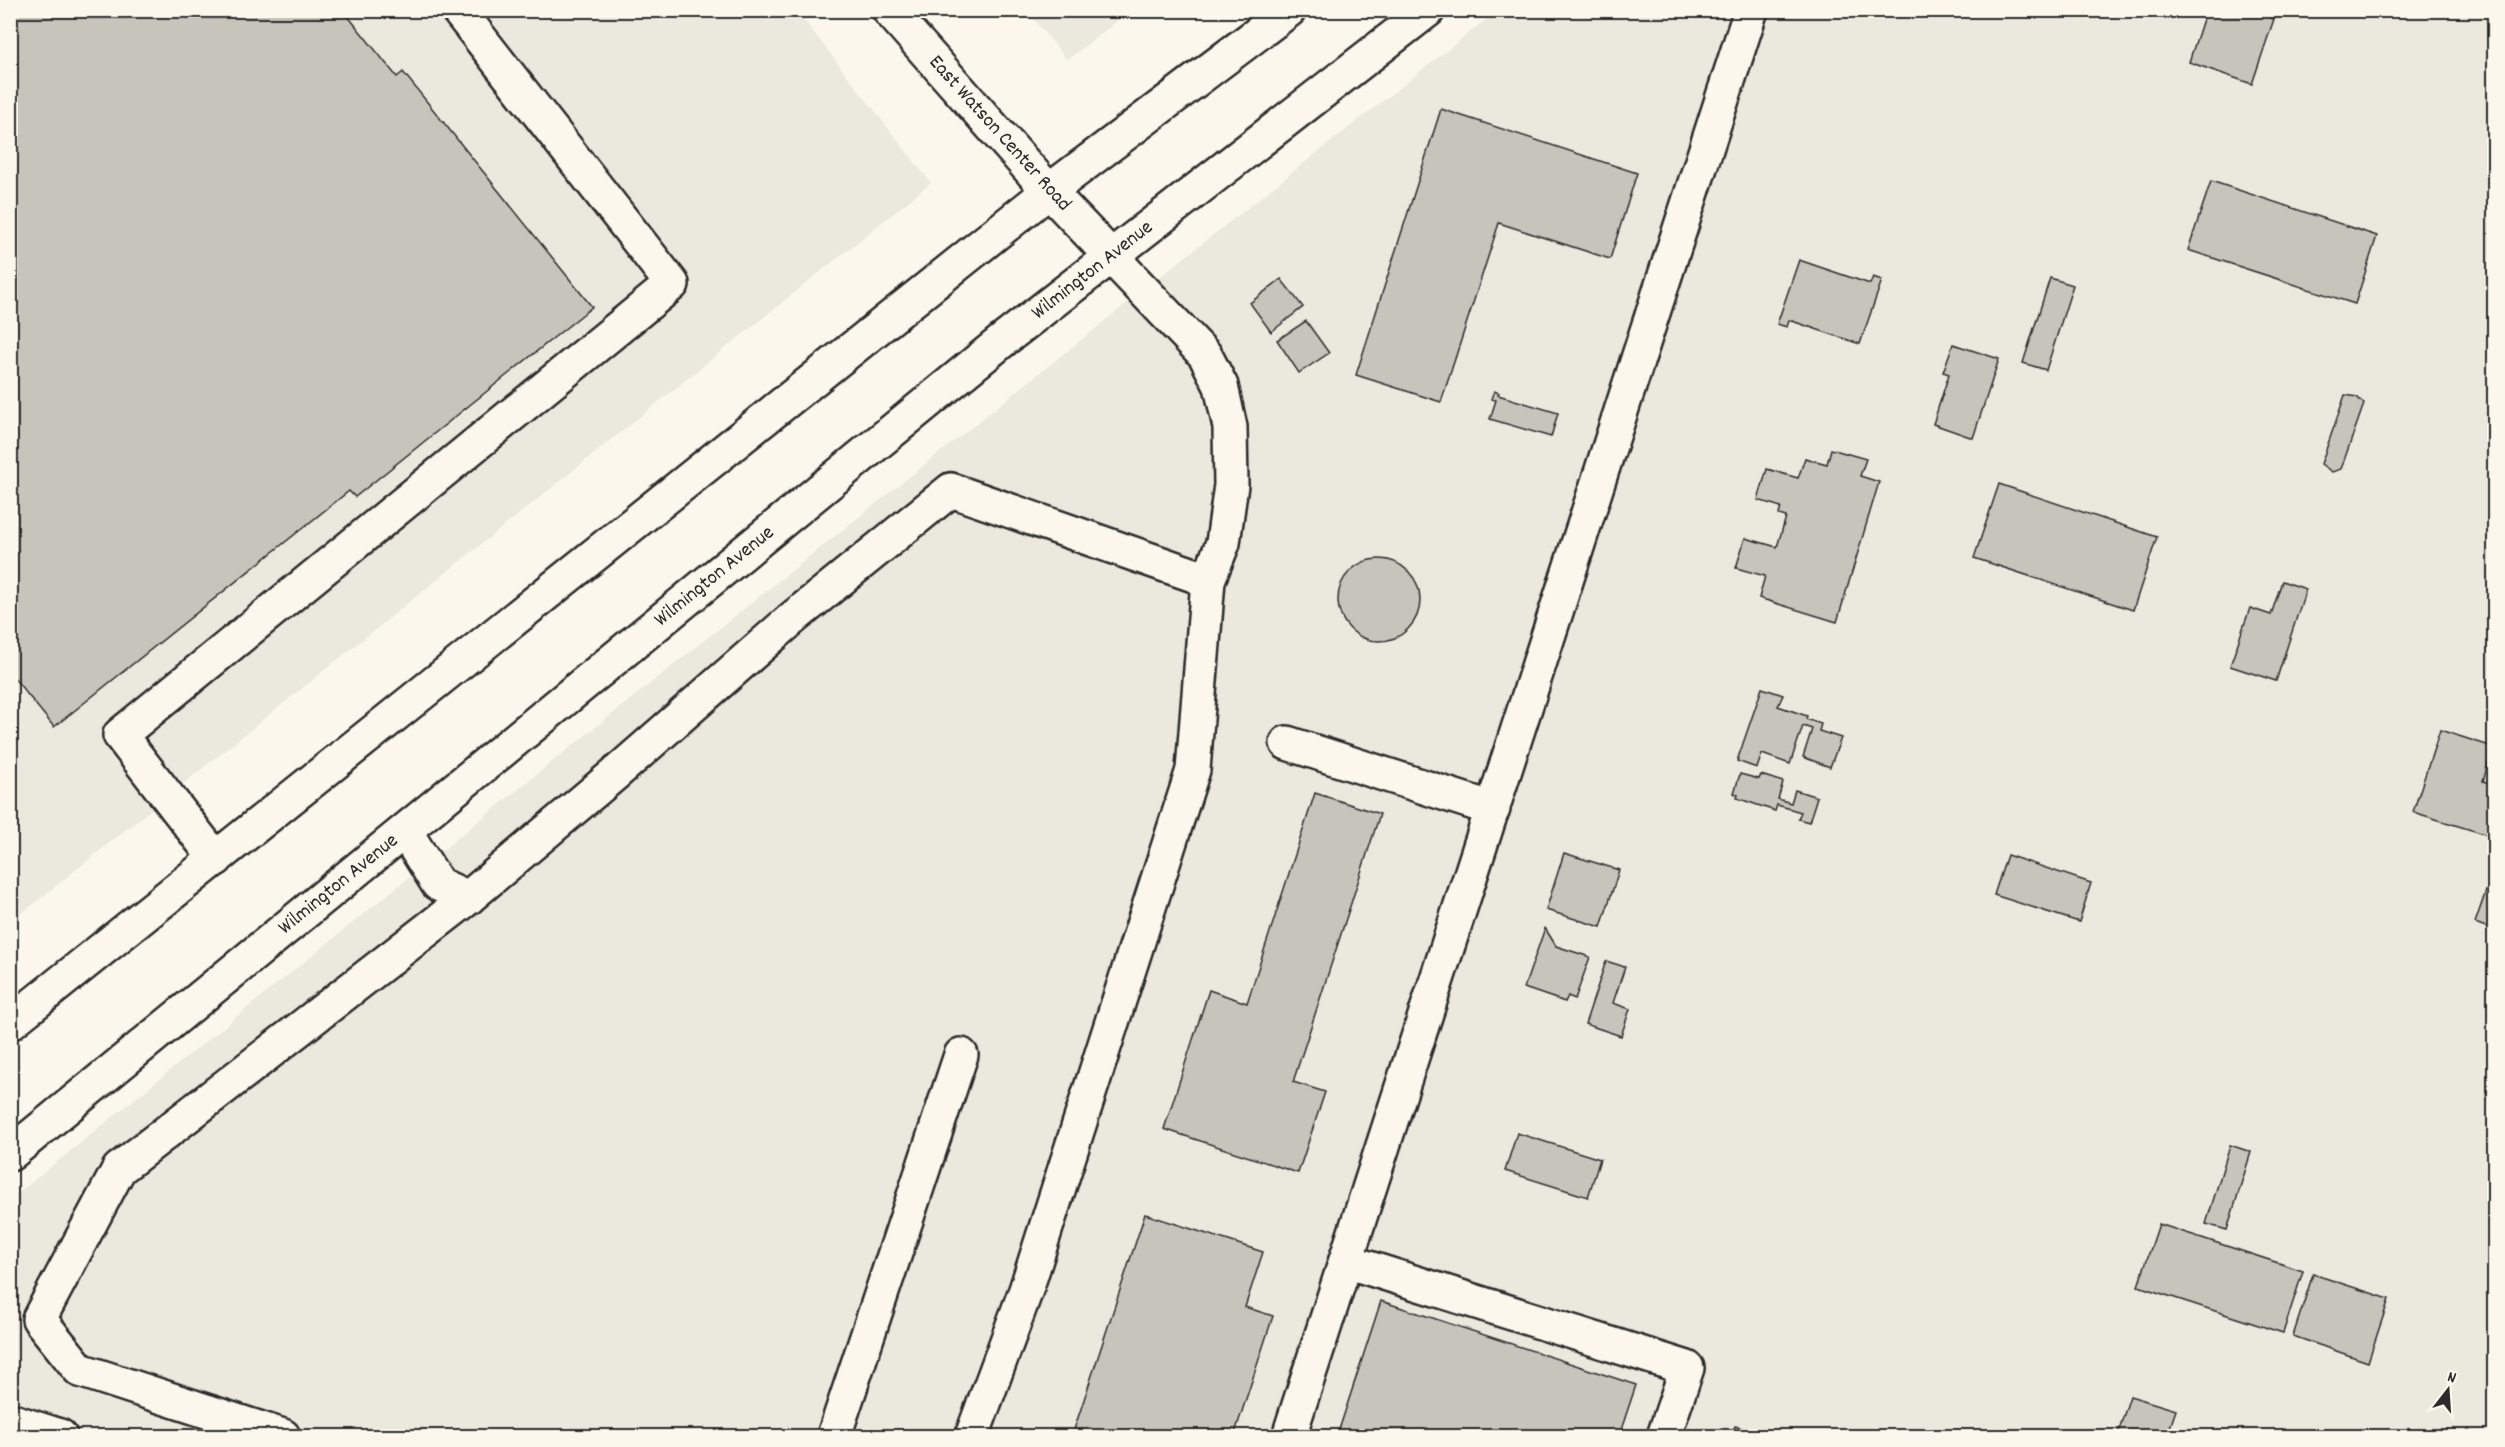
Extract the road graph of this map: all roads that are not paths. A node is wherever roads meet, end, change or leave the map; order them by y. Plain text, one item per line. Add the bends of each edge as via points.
1 (458, 10) edge
2 (889, 10) edge
3 (1289, 10) edge
4 (1428, 10) edge
5 (1751, 10) edge
6 (1049, 191) junction
7 (1110, 258) junction
8 (1208, 580) junction
9 (1287, 743) dead end
10 (1492, 809) junction
11 (405, 831) junction
12 (216, 859) junction
13 (468, 898) junction
14 (10, 1023) edge
15 (961, 1055) dead end
16 (10, 1154) edge
17 (1346, 1261) junction
18 (10, 1420) edge
19 (60, 1437) edge
20 (283, 1437) edge
21 (834, 1437) edge
22 (972, 1437) edge
23 (1289, 1437) edge
24 (1664, 1437) edge

1 - 12 main road via 672,284 120,735
2 - 6 main road, East Watson Center Road
3 - 6 main road
4 - 7 main road, Wilmington Avenue
5 - 10 main road
6 - 7 main road, East Watson Center Road
6 - 12 main road
7 - 8 main road, East Watson Center Road via 1205,355 1221,386 1230,427 1231,485 1222,543
7 - 11 main road, Wilmington Avenue via 1002,341
8 - 13 main road via 951,490 794,617
8 - 22 main road, East Watson Center Road via 1192,770 1026,1290
9 - 10 main road
10 - 17 main road
11 - 13 main road via 438,884
11 - 16 main road, Wilmington Avenue
12 - 14 main road
13 - 20 main road via 120,1169 39,1319 80,1370
15 - 21 main road
17 - 23 main road
17 - 24 main road via 1687,1368
18 - 19 main road

